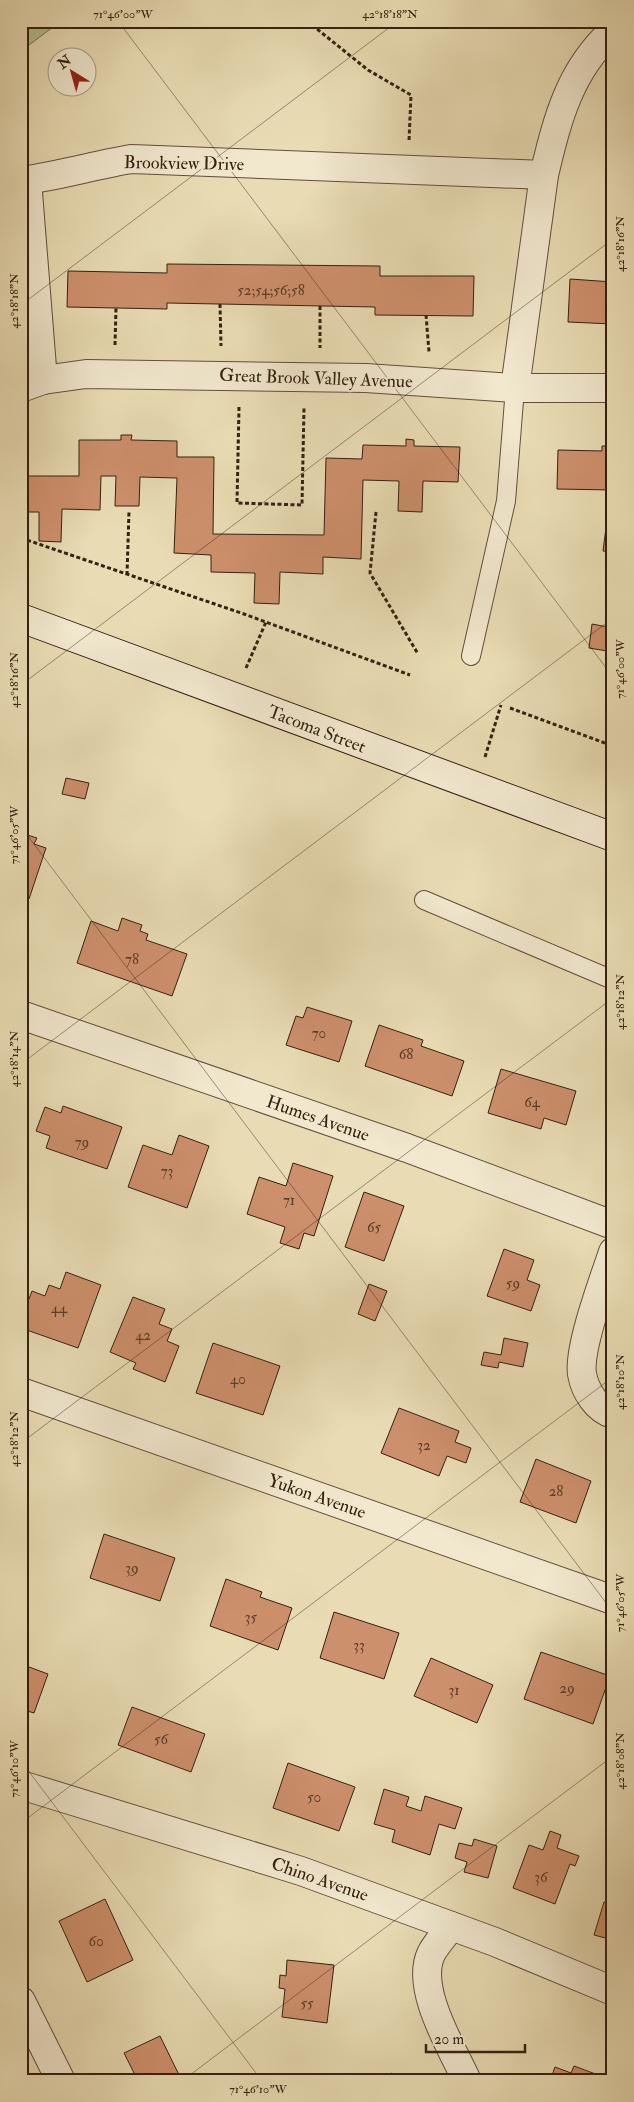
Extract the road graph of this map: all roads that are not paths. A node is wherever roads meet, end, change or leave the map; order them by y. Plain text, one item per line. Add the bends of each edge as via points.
1 (613, 32) edge
2 (544, 175) junction
3 (32, 384) edge
4 (515, 388) junction
5 (613, 388) edge
6 (21, 618) edge
7 (472, 656) dead end
8 (613, 838) edge
9 (424, 900) dead end
10 (613, 980) edge
11 (21, 1015) edge
12 (613, 1225) edge
13 (613, 1252) edge
14 (21, 1392) edge
15 (613, 1414) edge
16 (613, 1600) edge
17 (21, 1785) edge
18 (451, 1926) junction
19 (613, 1991) edge
20 (21, 2000) edge
21 (61, 2081) edge
22 (467, 2081) edge

1 - 2 street via 586,62 568,90
2 - 3 street, Brookview Drive via 132,159 27,180
2 - 4 street
3 - 4 street, Great Brook Valley Avenue via 86,374 212,375 366,378
4 - 5 street, Great Brook Valley Avenue
4 - 7 lane via 506,501
6 - 8 street, Tacoma Street
9 - 10 lane
11 - 12 street, Humes Avenue via 407,1148
13 - 15 street via 582,1355 582,1374 599,1409
14 - 16 street, Yukon Avenue
17 - 18 street, Chino Avenue via 301,1871
18 - 19 street, Chino Avenue
18 - 22 street via 430,1955 427,1987
20 - 21 street

